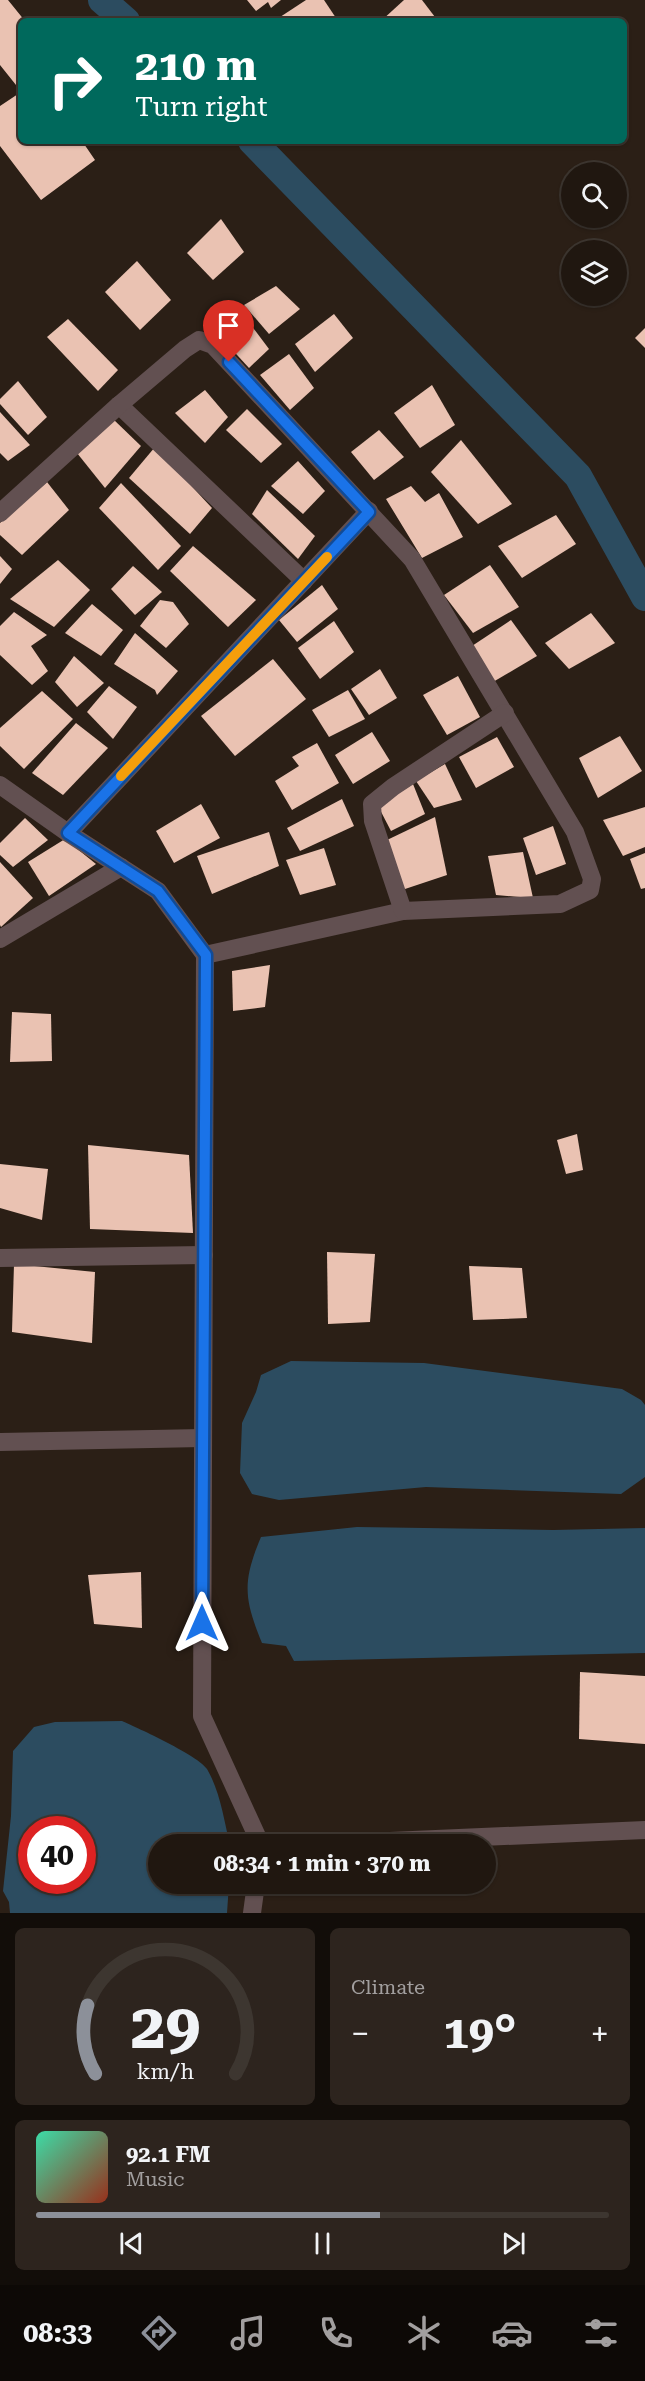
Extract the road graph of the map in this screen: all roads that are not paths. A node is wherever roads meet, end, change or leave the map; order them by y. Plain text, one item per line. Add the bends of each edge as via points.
1 (119, 405) junction
2 (369, 512) junction
3 (0, 513) edge
4 (304, 581) junction
5 (504, 713) junction
6 (0, 785) edge
7 (68, 833) junction
8 (121, 867) junction
9 (403, 911) junction
10 (0, 939) edge
11 (206, 955) junction
12 (204, 1255) junction
13 (0, 1258) edge
14 (202, 1438) junction
15 (0, 1442) edge
16 (645, 1830) edge
17 (256, 1834) edge
18 (496, 1836) edge
19 (255, 1894) edge
20 (252, 1913) edge

1 - 2 street via 199,340 213,345
1 - 3 street
1 - 4 street
2 - 4 street
2 - 5 street via 412,559
4 - 7 street
5 - 9 street via 372,804 373,821
5 - 9 street via 575,832 592,879 590,890 560,904
6 - 7 street
7 - 8 street
8 - 10 street
8 - 11 street via 158,891
9 - 11 street
11 - 12 street
12 - 13 street
12 - 14 street
14 - 15 street
14 - 17 street via 202,1716
16 - 18 street
19 - 20 street

